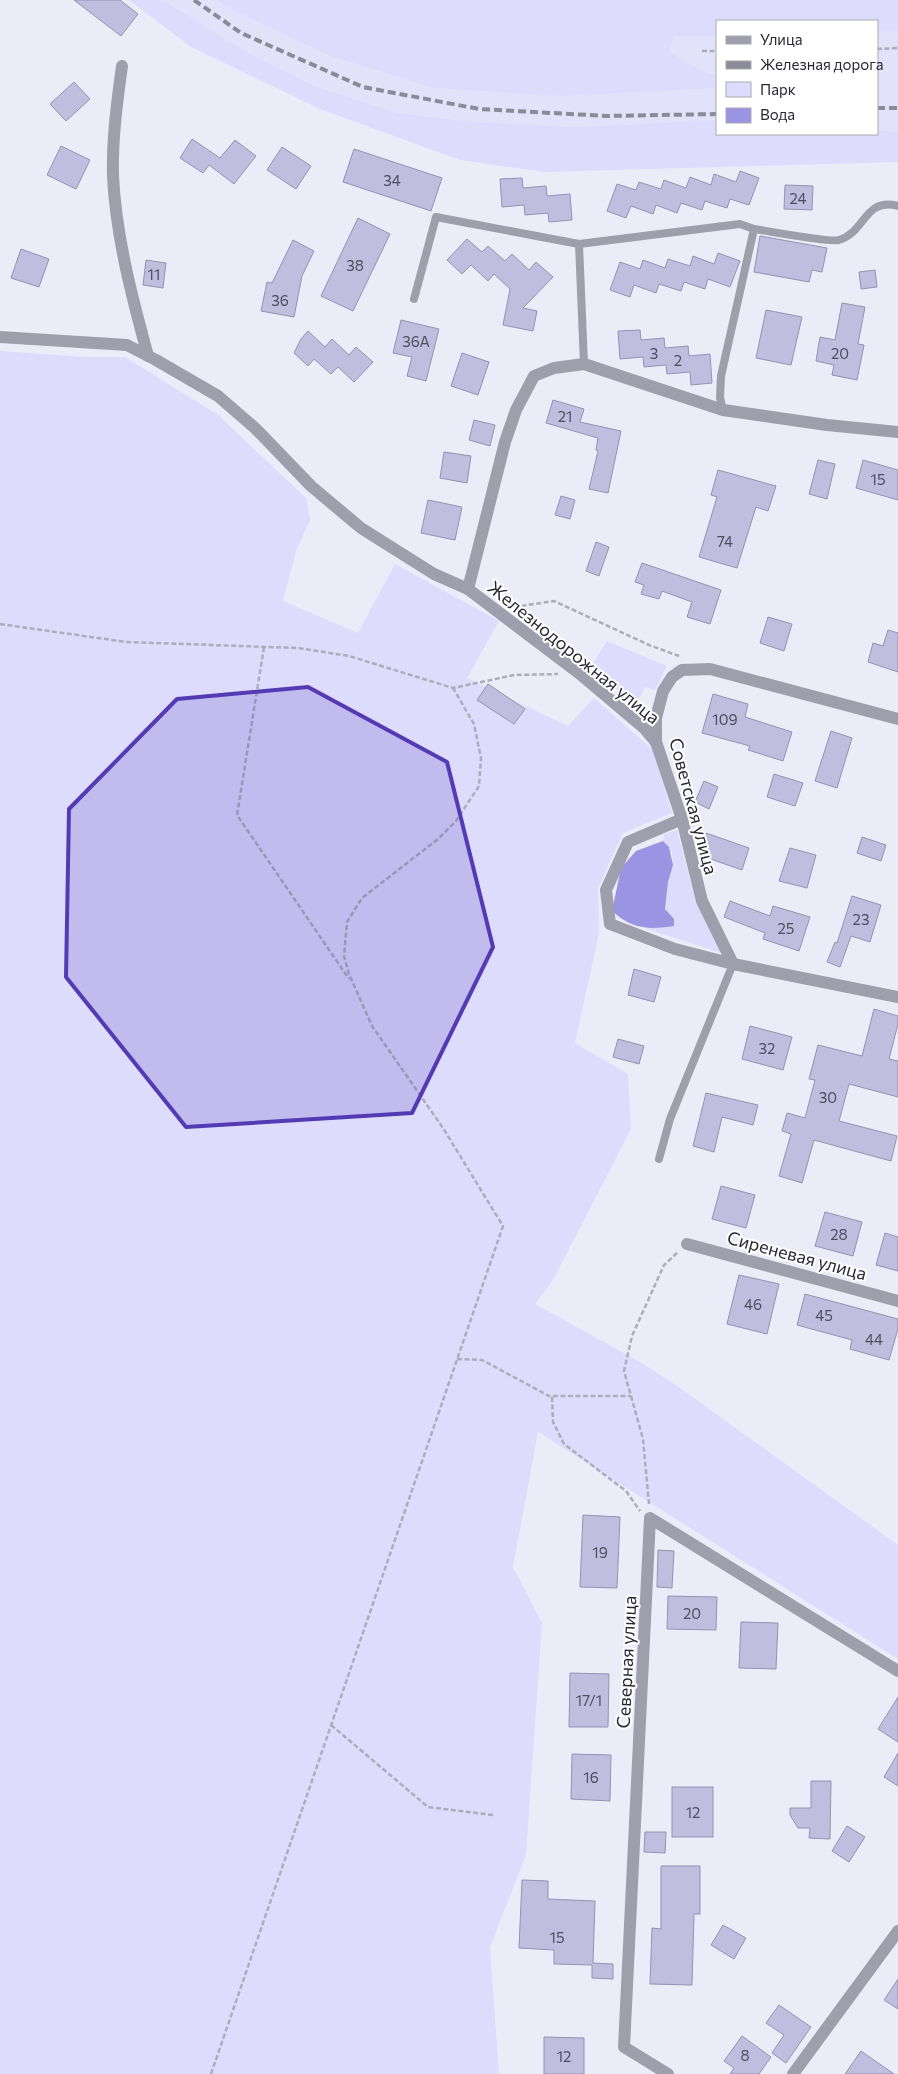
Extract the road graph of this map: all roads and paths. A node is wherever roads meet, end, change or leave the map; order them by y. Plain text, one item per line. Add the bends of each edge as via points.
1 (898, 48) edge
2 (878, 49) edge
3 (702, 51) dead end
4 (716, 51) edge
5 (122, 66) dead end
6 (898, 206) edge
7 (754, 229) junction
8 (579, 244) junction
9 (414, 299) dead end
10 (0, 337) edge
11 (148, 356) junction
12 (584, 364) junction
13 (723, 410) junction
14 (898, 432) edge
15 (468, 589) junction
16 (496, 610) junction
17 (0, 624) edge
18 (264, 647) junction
19 (684, 658) dead end
20 (580, 674) junction
21 (453, 688) junction
22 (898, 719) edge
23 (656, 742) junction
24 (682, 819) junction
25 (733, 964) junction
26 (354, 987) junction
27 (898, 997) edge
28 (659, 1159) dead end
29 (688, 1244) joint
30 (898, 1301) edge
31 (457, 1359) junction
32 (631, 1396) junction
33 (552, 1397) junction
34 (650, 1521) junction
35 (898, 1671) edge
36 (331, 1724) junction
37 (493, 1815) dead end
38 (898, 1931) edge
39 (211, 2074) edge
40 (668, 2074) edge
41 (793, 2074) edge

1 - 2 path
3 - 4 path
5 - 11 street via 113,175 115,200 131,292
6 - 7 lane via 879,205 866,215 853,233 837,241
7 - 8 lane via 740,224
7 - 13 lane via 721,376
8 - 9 lane via 436,217
8 - 12 lane
10 - 11 street via 127,345
11 - 15 street via 218,396 256,429 311,486 361,528 434,574
12 - 13 street, Железнодорожная улица
12 - 15 street, Железнодорожная улица via 554,368 534,376 516,410
13 - 14 street, Железнодорожная улица
15 - 16 street, Железнодорожная улица
16 - 19 path via 554,601
16 - 20 street, Железнодорожная улица
17 - 18 path via 126,642
18 - 21 path via 298,648 349,656
18 - 26 path via 237,815
20 - 21 path via 514,675
20 - 23 street, Железнодорожная улица
21 - 26 path via 474,724 481,758 479,786 456,822 362,898 347,922 344,956
22 - 23 street, Советская улица via 710,669 682,670 663,691 656,718
23 - 24 street, Советская улица
24 - 25 street, Советская улица via 702,901
24 - 25 street via 628,842 606,890 610,924 675,949
25 - 27 street
25 - 28 lane via 670,1119
26 - 31 path via 372,1026 443,1128 503,1226
29 - 30 street, Сиреневая улица
29 - 32 path via 664,1265 632,1336 624,1371
31 - 33 path via 482,1360
31 - 36 path
32 - 33 path
32 - 34 path via 643,1439
33 - 34 path via 552,1422 564,1444 626,1491
34 - 35 street
34 - 40 street, Северная улица via 624,2047
36 - 37 path via 428,1807
36 - 39 path
38 - 41 street

